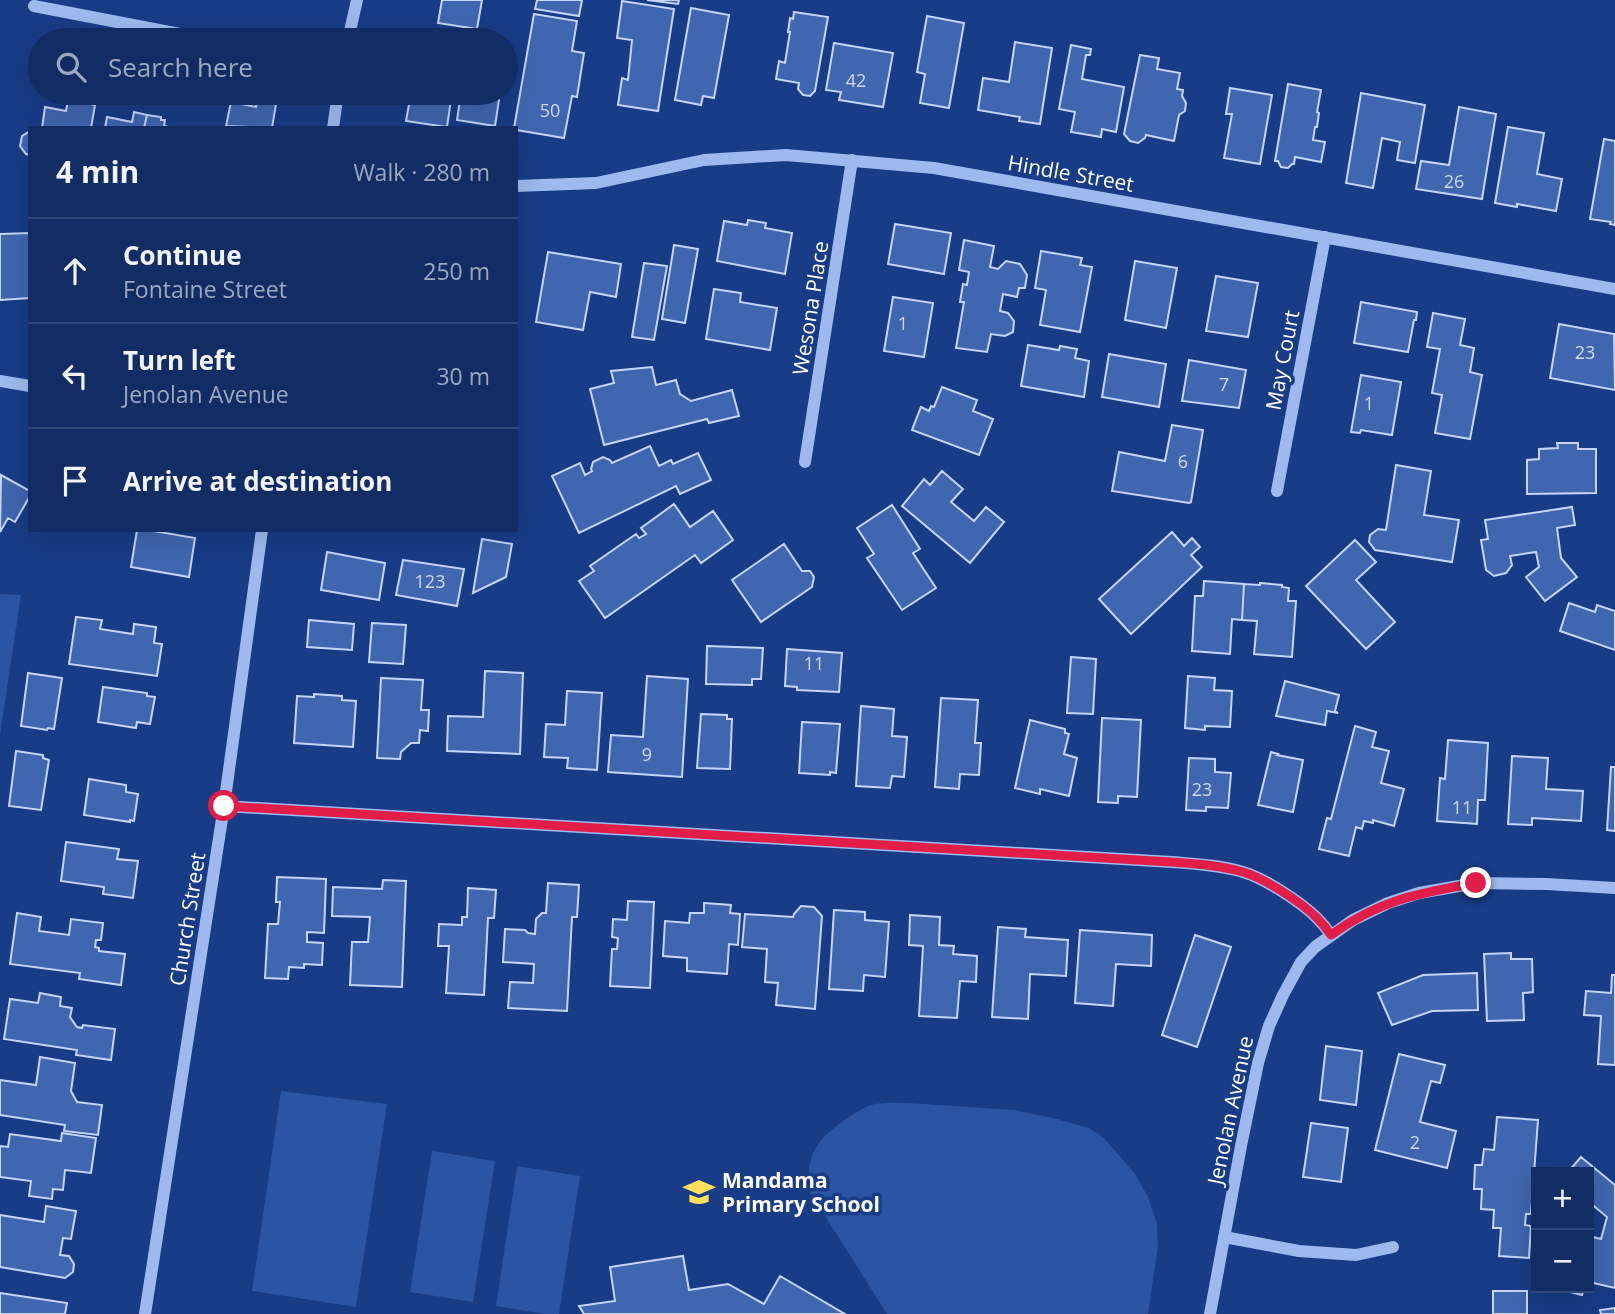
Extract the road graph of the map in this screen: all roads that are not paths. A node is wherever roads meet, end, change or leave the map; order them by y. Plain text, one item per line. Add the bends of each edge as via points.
1 (357, 0) edge
2 (34, 6) dead end
3 (149, 28) edge
4 (351, 28) edge
5 (336, 105) edge
6 (333, 126) edge
7 (852, 160) junction
8 (518, 186) edge
9 (1325, 237) junction
10 (1615, 289) edge
11 (0, 381) edge
12 (28, 386) edge
13 (805, 462) dead end
14 (1277, 491) dead end
15 (262, 532) edge
16 (224, 806) junction
17 (1615, 888) edge
18 (1331, 935) junction
19 (1224, 1237) junction
20 (1393, 1247) dead end
21 (145, 1314) edge
22 (1210, 1314) edge

1 - 4 street
2 - 3 street
5 - 6 street
7 - 8 street, Hindle Street via 786,155 704,160 596,183
7 - 9 street, Hindle Street via 934,168
7 - 13 street, Wesona Place
9 - 10 street, Hindle Street
9 - 14 street, May Court
11 - 12 street
15 - 16 street, Church Street
16 - 18 street via 1220,867 1261,879 1306,909
16 - 21 street, Church Street
17 - 18 street, Jenolan Avenue via 1476,883 1388,903
18 - 19 street, Jenolan Avenue via 1301,962 1269,1026
19 - 20 street via 1299,1251 1356,1255
19 - 22 street, Jenolan Avenue

